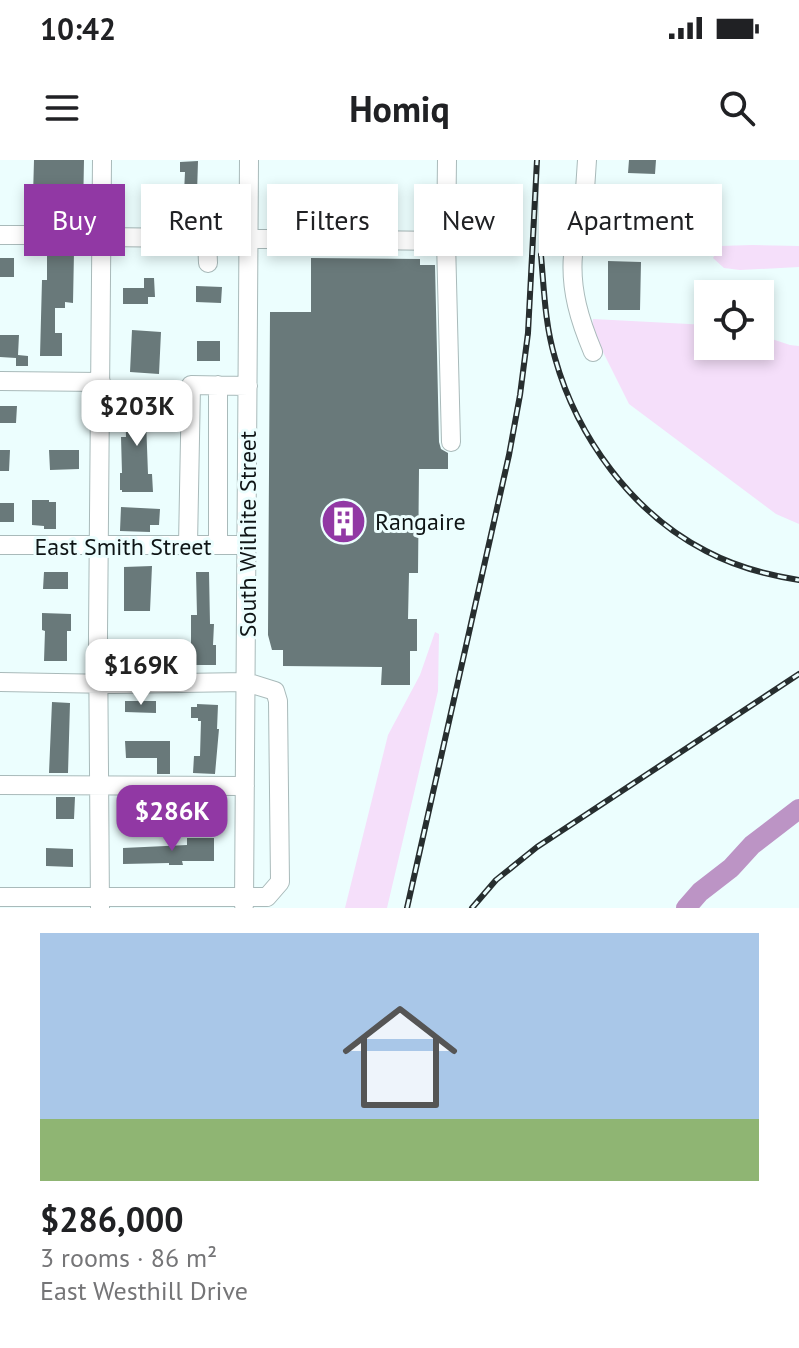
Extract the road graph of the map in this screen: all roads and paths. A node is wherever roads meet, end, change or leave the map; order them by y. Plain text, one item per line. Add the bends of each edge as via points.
1 (102, 160) edge
2 (249, 160) edge
3 (447, 160) edge
4 (587, 160) edge
5 (102, 184) edge
6 (249, 184) edge
7 (447, 184) edge
8 (0, 235) edge
9 (24, 235) edge
10 (251, 239) edge
11 (414, 241) edge
12 (102, 256) edge
13 (208, 256) edge
14 (248, 256) edge
15 (446, 256) edge
16 (208, 263) dead end
17 (593, 352) dead end
18 (0, 381) edge
19 (101, 382) junction
20 (218, 385) junction
21 (248, 386) junction
22 (451, 442) dead end
23 (0, 545) edge
24 (188, 545) junction
25 (218, 545) junction
26 (247, 545) junction
27 (100, 546) junction
28 (0, 682) edge
29 (246, 682) junction
30 (98, 684) junction
31 (279, 770) junction
32 (245, 778) junction
33 (0, 785) edge
34 (100, 785) junction
35 (0, 897) edge
36 (244, 902) edge
37 (100, 903) edge

1 - 5 street
2 - 6 street, South Wilhite Street
3 - 7 street
4 - 17 street via 582,229 574,237 572,265 580,321
8 - 9 street
10 - 11 street
12 - 19 street
13 - 16 street
14 - 21 street, South Wilhite Street
15 - 22 street
18 - 19 street
19 - 27 street
20 - 21 street
20 - 24 street via 191,385
20 - 25 street
21 - 26 street, South Wilhite Street
23 - 27 street, East Smith Street
24 - 25 street, East Smith Street
24 - 27 street, East Smith Street
25 - 26 street, East Smith Street
26 - 29 street, South Wilhite Street
27 - 30 street
28 - 30 street
29 - 30 street
29 - 31 street via 275,691
29 - 32 street, South Wilhite Street
30 - 34 street
31 - 32 street
31 - 36 street via 280,882 267,897
32 - 34 street
32 - 36 street, South Wilhite Street
33 - 34 street
34 - 37 street
35 - 37 street
36 - 37 street

